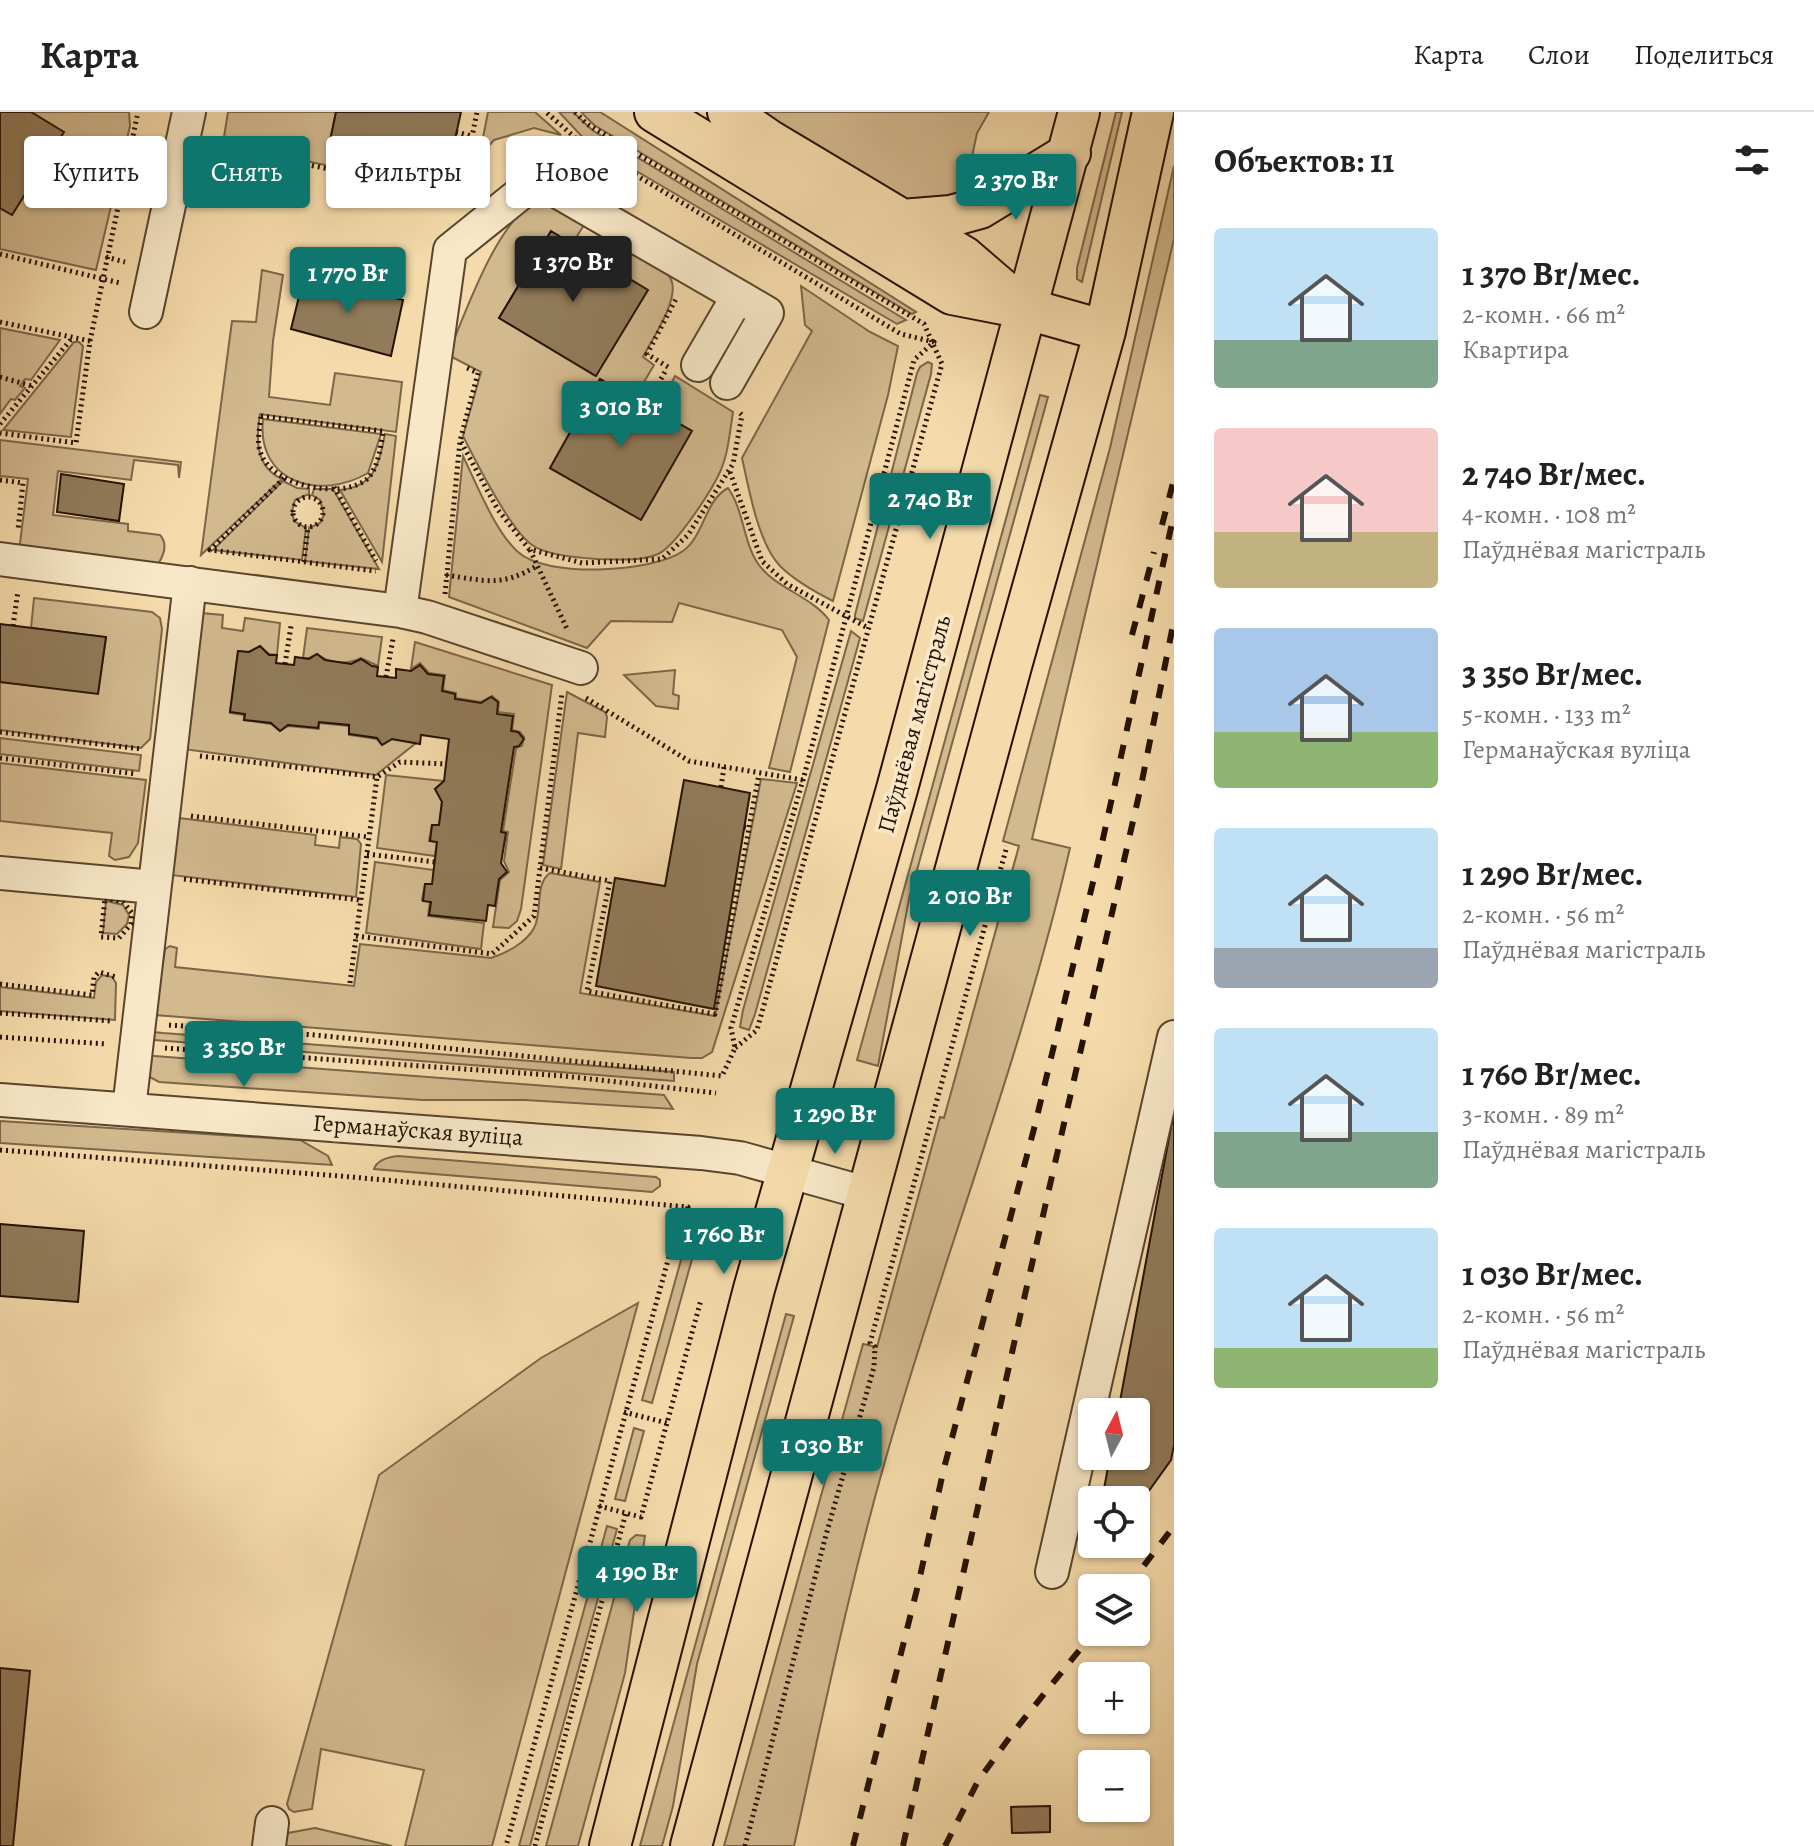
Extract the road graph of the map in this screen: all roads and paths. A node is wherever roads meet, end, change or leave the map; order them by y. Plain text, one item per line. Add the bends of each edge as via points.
1 (138, 112) edge
2 (477, 112) edge
3 (546, 112) edge
4 (575, 112) edge
5 (655, 112) edge
6 (728, 112) edge
7 (1079, 112) edge
8 (1153, 112) edge
9 (194, 127) edge
10 (456, 132) dead end
11 (472, 136) joint
12 (1070, 153) junction
13 (326, 161) edge
14 (902, 220) junction
15 (0, 254) edge
16 (106, 257) junction
17 (131, 267) dead end
18 (128, 277) dead end
19 (101, 280) junction
20 (680, 292) dead end
21 (738, 296) junction
22 (1024, 308) junction
23 (146, 312) dead end
24 (0, 322) edge
25 (1105, 331) junction
26 (73, 337) junction
27 (90, 341) junction
28 (934, 342) junction
29 (456, 363) dead end
30 (682, 368) junction
31 (0, 377) edge
32 (32, 386) junction
33 (730, 395) joint
34 (646, 405) dead end
35 (0, 424) edge
36 (0, 433) edge
37 (460, 441) junction
38 (729, 471) junction
39 (284, 478) junction
40 (312, 487) junction
41 (334, 487) junction
42 (311, 497) junction
43 (308, 526) junction
44 (529, 549) junction
45 (0, 559) edge
46 (304, 562) junction
47 (538, 566) junction
48 (446, 575) junction
49 (190, 583) junction
50 (19, 588) dead end
51 (444, 600) dead end
52 (846, 618) junction
53 (291, 620) dead end
54 (397, 622) junction
55 (13, 626) dead end
56 (868, 628) junction
57 (285, 664) dead end
58 (572, 670) junction
59 (386, 677) dead end
60 (0, 732) edge
61 (157, 751) dead end
62 (198, 756) dead end
63 (0, 758) edge
64 (446, 764) dead end
65 (724, 767) junction
66 (759, 774) junction
67 (138, 775) dead end
68 (377, 777) junction
69 (803, 780) junction
70 (721, 787) dead end
71 (176, 814) dead end
72 (369, 837) junction
73 (1007, 846) dead end
74 (367, 854) junction
75 (435, 862) dead end
76 (540, 868) junction
77 (0, 873) edge
78 (168, 883) junction
79 (105, 898) joint
80 (360, 900) junction
81 (356, 936) junction
82 (121, 982) dead end
83 (350, 983) dead end
84 (0, 984) edge
85 (0, 1013) edge
86 (137, 1034) junction
87 (0, 1037) edge
88 (1174, 1037) edge
89 (735, 1048) junction
90 (716, 1093) dead end
91 (0, 1100) edge
92 (129, 1109) junction
93 (0, 1150) edge
94 (786, 1172) junction
95 (869, 1194) junction
96 (701, 1300) dead end
97 (624, 1412) junction
98 (667, 1423) junction
99 (599, 1506) junction
100 (626, 1513) junction
101 (1052, 1572) dead end
102 (506, 1846) edge
103 (535, 1846) edge
104 (610, 1846) edge
105 (691, 1846) edge
106 (745, 1846) edge

1 - 16 path
2 - 11 path
3 - 28 path via 579,141 887,326
4 - 28 path via 587,124 924,324
5 - 22 main road via 952,294
6 - 14 main road
7 - 12 main road, Паўднёвая магістраль
8 - 25 main road
9 - 13 path
9 - 23 street
10 - 11 path
12 - 14 main road via 980,208
12 - 22 main road, Паўднёвая магістраль
14 - 22 main road via 964,257
15 - 19 path
16 - 17 path
16 - 19 path
18 - 19 path via 120,283
19 - 27 path
20 - 30 path via 647,354
21 - 30 street
21 - 33 street via 767,313
21 - 54 street via 553,189 526,189 450,250
22 - 25 main road
22 - 94 main road, Паўднёвая магістраль via 897,789
24 - 26 path
25 - 95 main road
26 - 27 path
26 - 32 path
27 - 36 path via 76,443
28 - 52 path via 914,360
28 - 56 path via 942,364
29 - 37 path via 478,373
30 - 34 path
31 - 32 path
32 - 35 path
33 - 38 path via 742,415
37 - 44 path via 498,510
37 - 48 path
38 - 44 path via 688,535 662,559 582,563
38 - 52 path via 762,561 787,584
39 - 40 path
39 - 41 path via 260,454 261,416 383,431 367,479
39 - 46 path via 210,550
40 - 41 path
40 - 42 path
41 - 46 path via 384,572
42 - 43 path via 323,512 320,522
42 - 43 path via 301,498 293,509 297,522
43 - 46 path
44 - 47 path
45 - 49 street
47 - 48 path via 496,583
47 - 58 path
48 - 51 path
49 - 54 street
49 - 78 street
50 - 55 path
52 - 56 path
52 - 69 path
53 - 57 path
54 - 58 street via 427,617
54 - 59 path
56 - 89 path via 757,1030
58 - 65 path via 689,761
58 - 76 path
60 - 61 path
62 - 68 path
63 - 67 path
64 - 68 path via 400,762
65 - 66 path
65 - 70 path
66 - 69 path
66 - 76 path via 715,1014 587,991 610,881
68 - 72 path
69 - 89 path via 731,1028
71 - 72 path
72 - 74 path
73 - 106 path via 870,1343 875,1347 874,1367
74 - 75 path
74 - 80 path
76 - 81 path via 534,916 492,954
77 - 78 street
78 - 80 path
78 - 86 street
79 - 79 path via 101,937 119,938 131,924 132,913 123,902
80 - 81 path
81 - 83 path
82 - 84 path via 99,972 92,995
85 - 86 path
86 - 87 path
86 - 89 path via 315,1035 722,1076
86 - 90 path
86 - 92 street
88 - 101 street
91 - 92 street, Германаўская вуліца
92 - 94 street, Германаўская вуліца via 701,1153
93 - 97 path via 688,1207 675,1235
94 - 95 street, Германаўская вуліца
94 - 104 main road, Паўднёвая магістраль
95 - 105 main road
96 - 98 path
97 - 98 path
97 - 99 path
98 - 100 path via 641,1517
99 - 100 path
99 - 102 path
100 - 103 path

